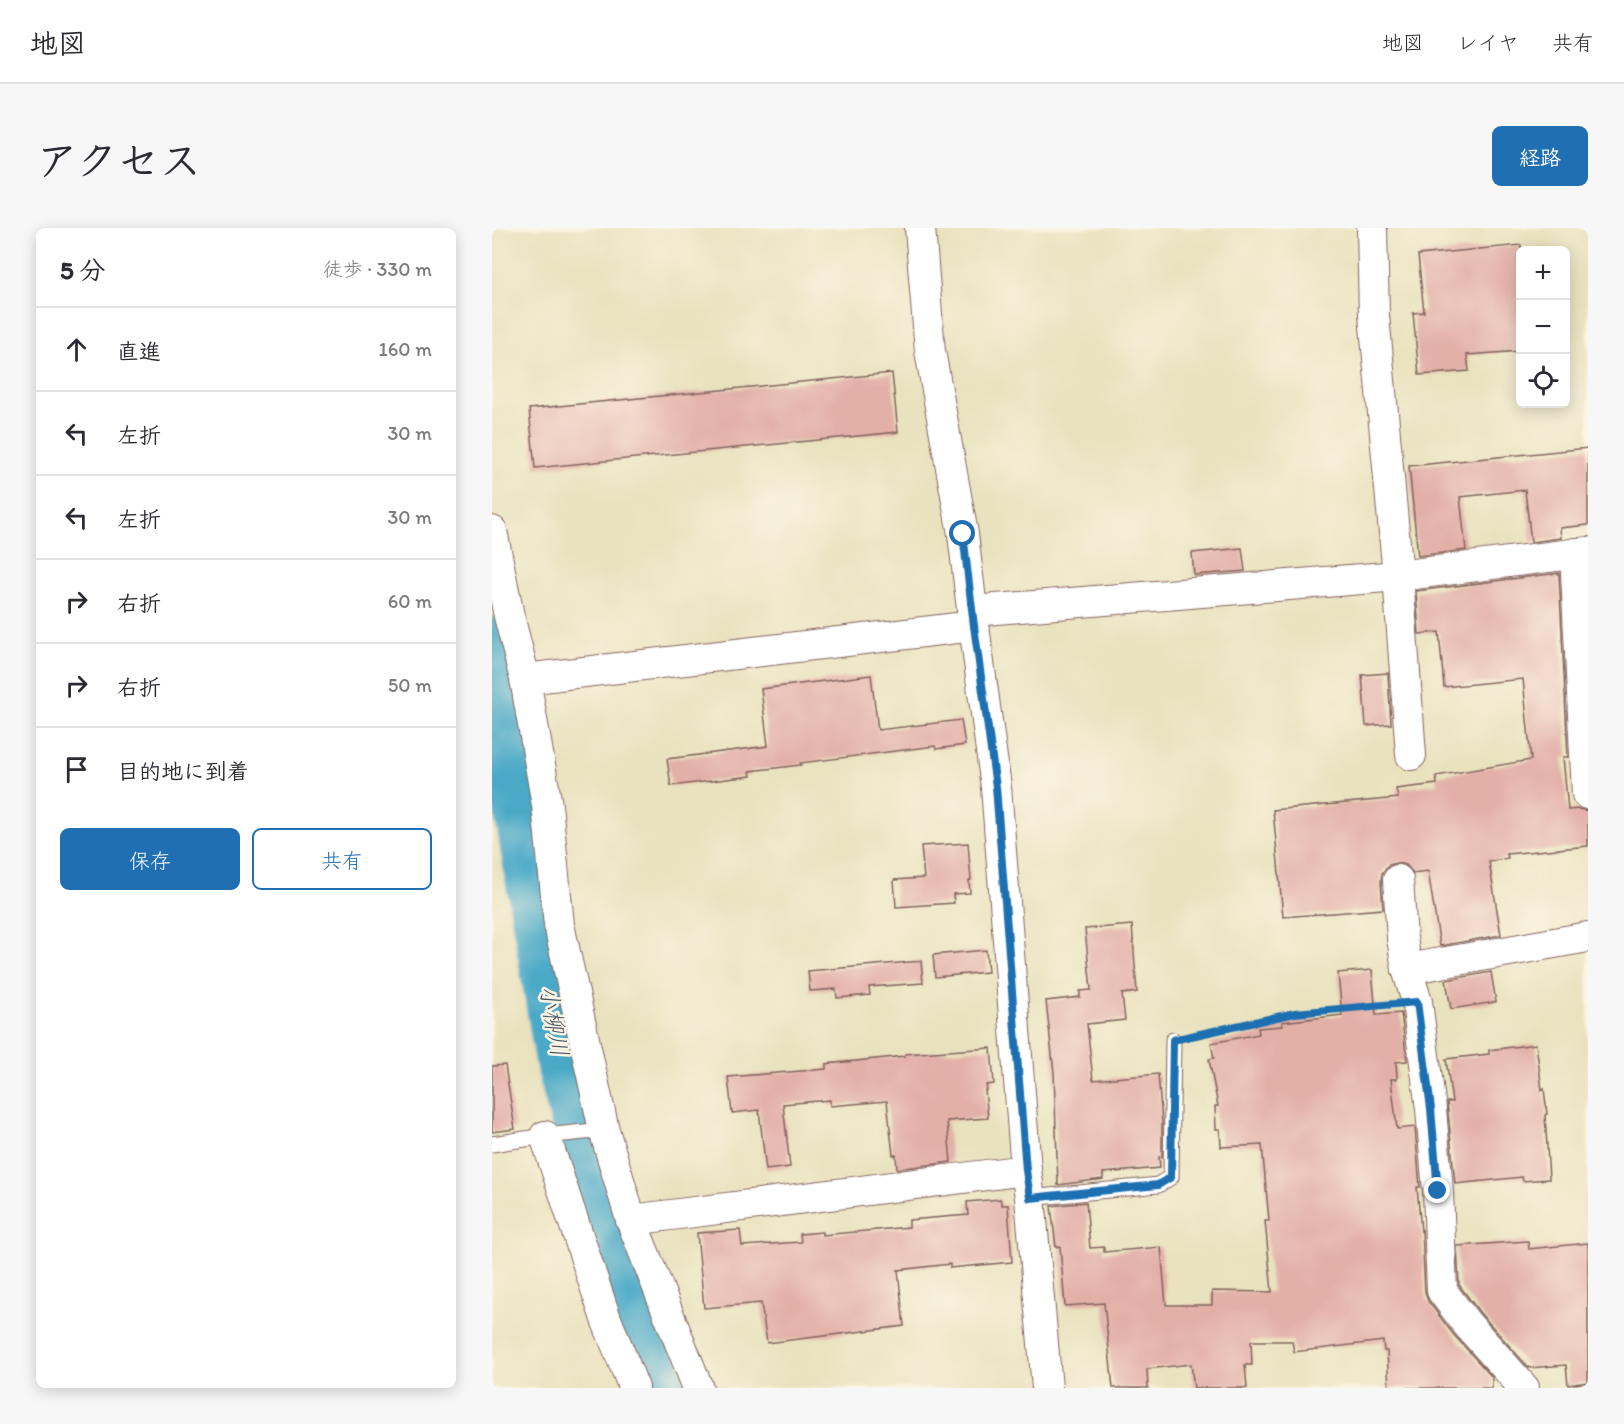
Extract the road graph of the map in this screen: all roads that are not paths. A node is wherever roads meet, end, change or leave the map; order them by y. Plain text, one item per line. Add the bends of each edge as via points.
1 (920, 228) edge
2 (1372, 228) edge
3 (492, 531) edge
4 (1581, 553) edge
5 (1398, 576) junction
6 (500, 617) edge
7 (973, 619) junction
8 (525, 679) junction
9 (1411, 755) dead end
10 (1587, 794) edge
11 (1398, 880) dead end
12 (1588, 938) edge
13 (1407, 969) junction
14 (1173, 1040) road end
15 (604, 1130) junction
16 (545, 1136) junction
17 (492, 1144) edge
18 (1028, 1184) junction
19 (631, 1220) junction
20 (634, 1388) edge
21 (698, 1388) edge
22 (1047, 1388) edge
23 (1524, 1388) edge

1 - 7 street via 930,351 963,534
2 - 5 street via 1374,315
3 - 6 street
4 - 5 street
4 - 10 street
5 - 7 street
5 - 9 street
6 - 8 street
7 - 8 street
7 - 18 street via 996,787
8 - 15 street via 547,805 559,925
11 - 13 street
12 - 13 street
13 - 23 street via 1417,1002 1431,1109 1442,1291
14 - 18 lane via 1171,1177 1158,1185
15 - 16 lane
15 - 19 street
16 - 17 lane
16 - 20 street via 606,1319
18 - 19 street
18 - 22 street
19 - 21 street

